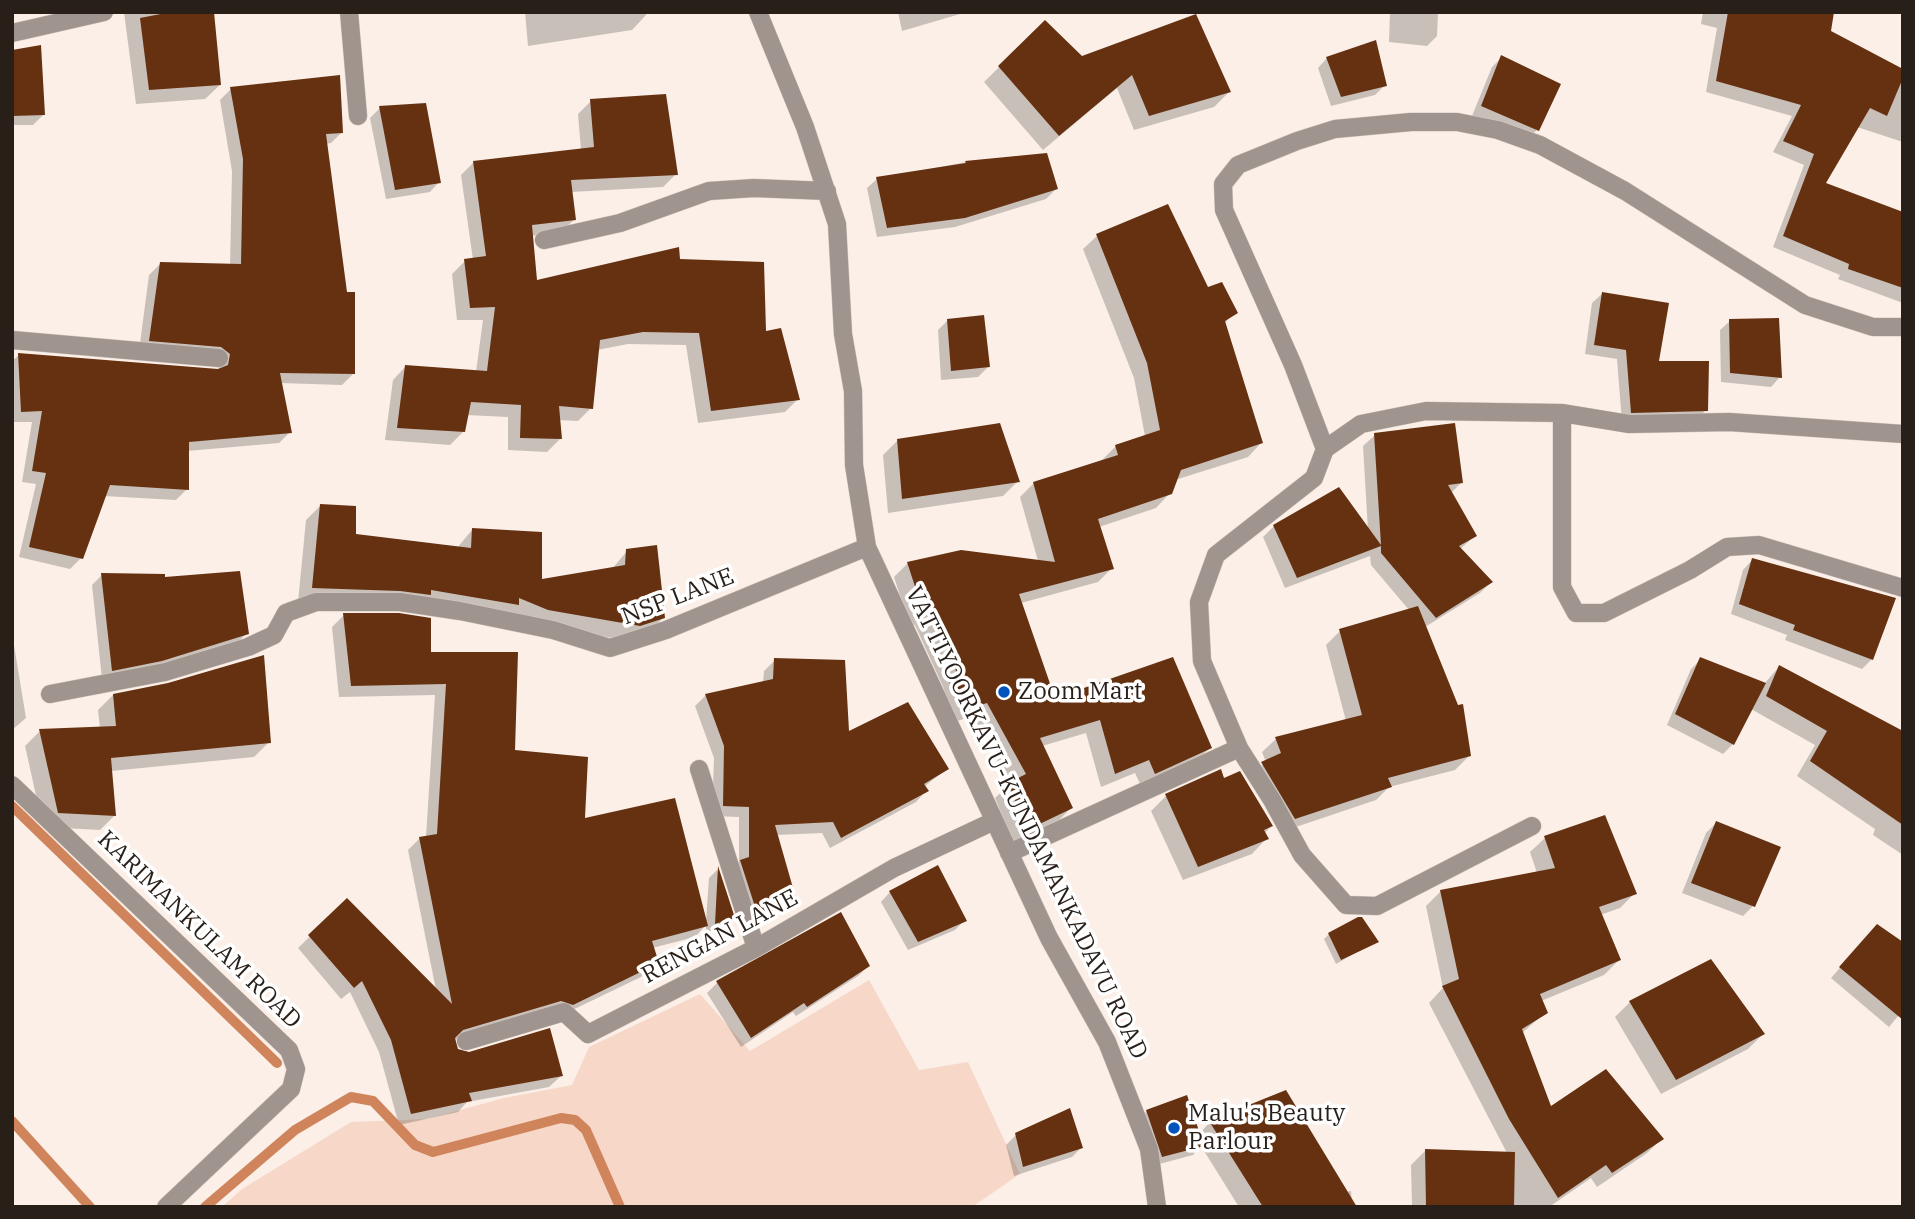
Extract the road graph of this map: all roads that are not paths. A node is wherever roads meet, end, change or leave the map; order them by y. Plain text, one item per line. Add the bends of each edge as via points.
1 (104, 12) edge
2 (349, 12) edge
3 (758, 12) edge
4 (12, 33) edge
5 (358, 116) dead end
6 (827, 191) junction
7 (544, 240) dead end
8 (1903, 327) edge
9 (12, 340) edge
10 (219, 358) dead end
11 (1562, 413) junction
12 (1903, 435) edge
13 (1325, 449) junction
14 (867, 547) junction
15 (1903, 588) edge
16 (50, 694) dead end
17 (1239, 748) junction
18 (699, 769) dead end
19 (12, 785) edge
20 (995, 821) junction
21 (1532, 826) dead end
22 (1009, 853) junction
23 (757, 948) junction
24 (466, 1041) dead end
25 (166, 1207) edge
26 (1157, 1207) edge

1 - 4 street
2 - 5 street
3 - 6 street, VATTIYOORKAVU-KUNDAMANKADAVU ROAD
6 - 7 street via 709,191 620,223
6 - 14 street, VATTIYOORKAVU-KUNDAMANKADAVU ROAD via 837,224 843,334 853,391 854,465
8 - 13 street via 1873,327 1805,305 1625,191 1540,145 1497,130 1457,122 1335,130 1238,165 1223,184 1228,222 1293,365
9 - 10 street
11 - 12 street via 1629,424 1729,422
11 - 13 street via 1426,411 1361,424
11 - 15 street via 1562,587 1576,613 1604,613 1727,547 1759,545
13 - 17 street via 1314,478 1216,555 1199,602 1202,661
14 - 16 street, NSP LANE via 666,630 610,648 553,630 460,611 400,602 316,602 286,613 274,635 248,647 164,671
14 - 20 street, VATTIYOORKAVU-KUNDAMANKADAVU ROAD
17 - 21 street via 1302,855 1346,905 1377,905
17 - 22 street
18 - 23 street
19 - 25 street, KARIMANKULAM ROAD via 289,1050 296,1069 290,1089
20 - 22 street, VATTIYOORKAVU-KUNDAMANKADAVU ROAD
20 - 23 street, RENGAN LANE via 894,868
22 - 26 street, VATTIYOORKAVU-KUNDAMANKADAVU ROAD via 1048,938 1107,1042 1149,1149
23 - 24 street, RENGAN LANE via 588,1034 564,1012

